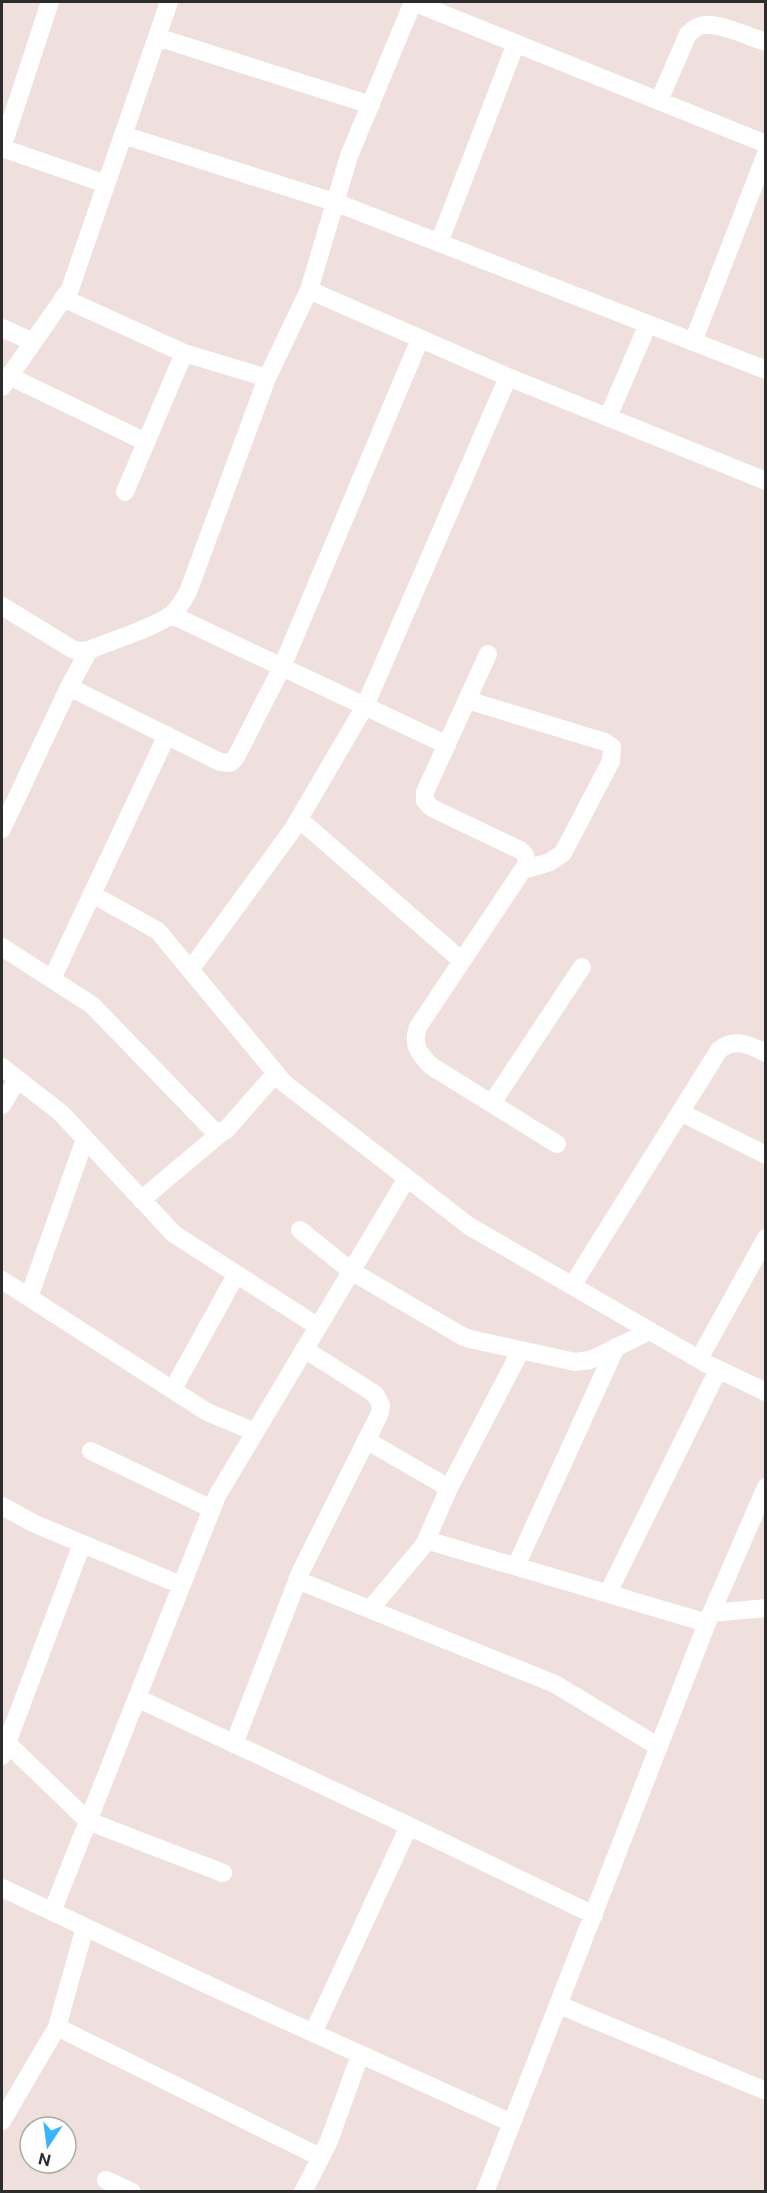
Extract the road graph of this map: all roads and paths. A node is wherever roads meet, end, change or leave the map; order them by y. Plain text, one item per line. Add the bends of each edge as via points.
1 (50, 2) edge
2 (169, 2) edge
3 (413, 2) edge
4 (157, 37) junction
5 (765, 42) edge
6 (516, 43) junction
7 (659, 101) junction
8 (371, 105) junction
9 (123, 135) junction
10 (765, 144) edge
11 (2, 148) edge
12 (765, 154) edge
13 (106, 184) junction
14 (337, 203) junction
15 (439, 243) junction
16 (309, 290) junction
17 (63, 298) junction
18 (648, 324) junction
19 (2, 328) edge
20 (420, 339) junction
21 (33, 342) junction
22 (693, 342) junction
23 (184, 353) junction
24 (765, 370) edge
25 (508, 377) junction
26 (267, 378) junction
27 (5, 381) edge
28 (608, 417) junction
29 (146, 442) junction
30 (765, 481) edge
31 (124, 492) dead end
32 (2, 606) edge
33 (172, 615) junction
34 (88, 650) junction
35 (488, 654) dead end
36 (282, 667) junction
37 (69, 687) junction
38 (467, 700) junction
39 (364, 706) junction
40 (167, 735) junction
41 (447, 745) junction
42 (299, 819) junction
43 (2, 829) edge
44 (523, 870) junction
45 (92, 894) junction
46 (2, 947) edge
47 (462, 961) junction
48 (582, 967) dead end
49 (190, 970) junction
50 (52, 979) junction
51 (765, 1053) edge
52 (2, 1067) edge
53 (274, 1074) junction
54 (17, 1080) junction
55 (492, 1103) junction
56 (2, 1105) edge
57 (680, 1112) junction
58 (222, 1132) junction
59 (85, 1139) junction
60 (556, 1144) dead end
61 (765, 1155) edge
62 (407, 1178) junction
63 (141, 1200) junction
64 (300, 1230) dead end
65 (765, 1238) edge
66 (351, 1271) junction
67 (236, 1275) junction
68 (2, 1280) edge
69 (572, 1286) junction
70 (29, 1297) junction
71 (317, 1326) junction
72 (650, 1331) junction
73 (616, 1347) junction
74 (304, 1349) junction
75 (521, 1350) junction
76 (699, 1359) junction
77 (718, 1370) junction
78 (173, 1389) junction
79 (765, 1392) edge
80 (255, 1432) junction
81 (366, 1440) junction
82 (91, 1451) dead end
83 (765, 1486) edge
84 (449, 1488) junction
85 (2, 1506) edge
86 (212, 1509) junction
87 (426, 1540) junction
88 (82, 1544) junction
89 (516, 1566) junction
90 (297, 1580) junction
91 (181, 1585) junction
92 (608, 1593) junction
93 (371, 1608) junction
94 (765, 1608) edge
95 (709, 1618) junction
96 (137, 1698) junction
97 (234, 1744) junction
98 (659, 1748) junction
99 (4, 1749) edge
100 (88, 1821) junction
101 (409, 1826) junction
102 (223, 1873) dead end
103 (2, 1888) edge
104 (52, 1912) junction
105 (594, 1915) junction
106 (85, 1927) junction
107 (559, 2005) junction
108 (57, 2027) junction
109 (313, 2033) junction
110 (360, 2055) junction
111 (765, 2091) edge
112 (2, 2121) edge
113 (512, 2123) junction
114 (320, 2157) junction
115 (106, 2180) dead end
116 (132, 2192) edge
117 (303, 2192) edge
118 (485, 2192) edge

1 - 11 street
2 - 4 street
3 - 6 street
3 - 8 street
4 - 8 street
4 - 9 street
5 - 7 street via 712,25 694,28
6 - 7 street
6 - 15 street
7 - 10 street
8 - 14 street via 349,156
9 - 13 street
9 - 14 street
11 - 13 street
12 - 22 street
13 - 17 street via 70,289
14 - 15 street
14 - 16 street
15 - 18 street
16 - 20 street
16 - 26 street
17 - 21 street
17 - 23 street
18 - 22 street
18 - 28 street
19 - 21 street
20 - 25 street
20 - 36 street
21 - 27 street
22 - 24 street
23 - 26 street
23 - 29 street
25 - 28 street
25 - 39 street
26 - 33 street via 188,592
27 - 29 street
28 - 30 street
29 - 31 street
32 - 34 street via 72,649
33 - 34 street
33 - 36 street
34 - 37 street
35 - 38 street
36 - 39 street
36 - 40 street via 230,763 220,762
37 - 40 street
37 - 43 street
38 - 41 street
38 - 44 street via 612,747 611,761 563,853 550,862
39 - 41 street
39 - 42 street
40 - 45 street
41 - 44 street via 424,792 425,801 432,808 520,850 527,859
42 - 47 street
42 - 49 street
44 - 47 street
45 - 49 street via 151,926
45 - 50 street
46 - 50 street
47 - 55 street via 418,1027 415,1044 430,1066
48 - 55 street
49 - 53 street
50 - 58 street via 92,1005 213,1130
51 - 57 street via 750,1045 726,1044
52 - 54 street
53 - 58 street
53 - 62 street
54 - 56 street
54 - 59 street via 61,1113
55 - 60 street
57 - 61 street
57 - 69 street
58 - 63 street
59 - 63 street
59 - 70 street
62 - 66 street
62 - 69 street via 469,1226
63 - 67 street via 174,1234
64 - 66 street
65 - 76 street
66 - 71 street
66 - 75 street via 462,1336
67 - 71 street
67 - 78 street
68 - 70 street
69 - 72 street
70 - 78 street
71 - 74 street
72 - 73 street
72 - 76 street
73 - 75 street via 590,1360 575,1362
73 - 89 street
74 - 80 street
74 - 81 street via 379,1399 380,1413
75 - 84 street
76 - 77 street
77 - 79 street
77 - 92 street
78 - 80 street via 207,1412
80 - 86 street
81 - 84 street
81 - 90 street
82 - 86 street
83 - 95 street
84 - 87 street
85 - 88 street
86 - 91 street
87 - 89 street
87 - 93 street
88 - 91 street
88 - 99 street
89 - 92 street
90 - 93 street
90 - 97 street
91 - 96 street
92 - 95 street
93 - 98 street via 555,1684
94 - 95 street
95 - 98 street
96 - 97 street
96 - 100 street
97 - 101 street
98 - 105 street
99 - 100 street
100 - 102 street
100 - 104 street
101 - 105 street
101 - 109 street
103 - 104 street
104 - 106 street
105 - 107 street
106 - 108 street
106 - 109 street
107 - 111 street
107 - 113 street
108 - 112 street
108 - 114 street
109 - 110 street
110 - 113 street
110 - 114 street
113 - 118 street
114 - 117 street
115 - 116 street

